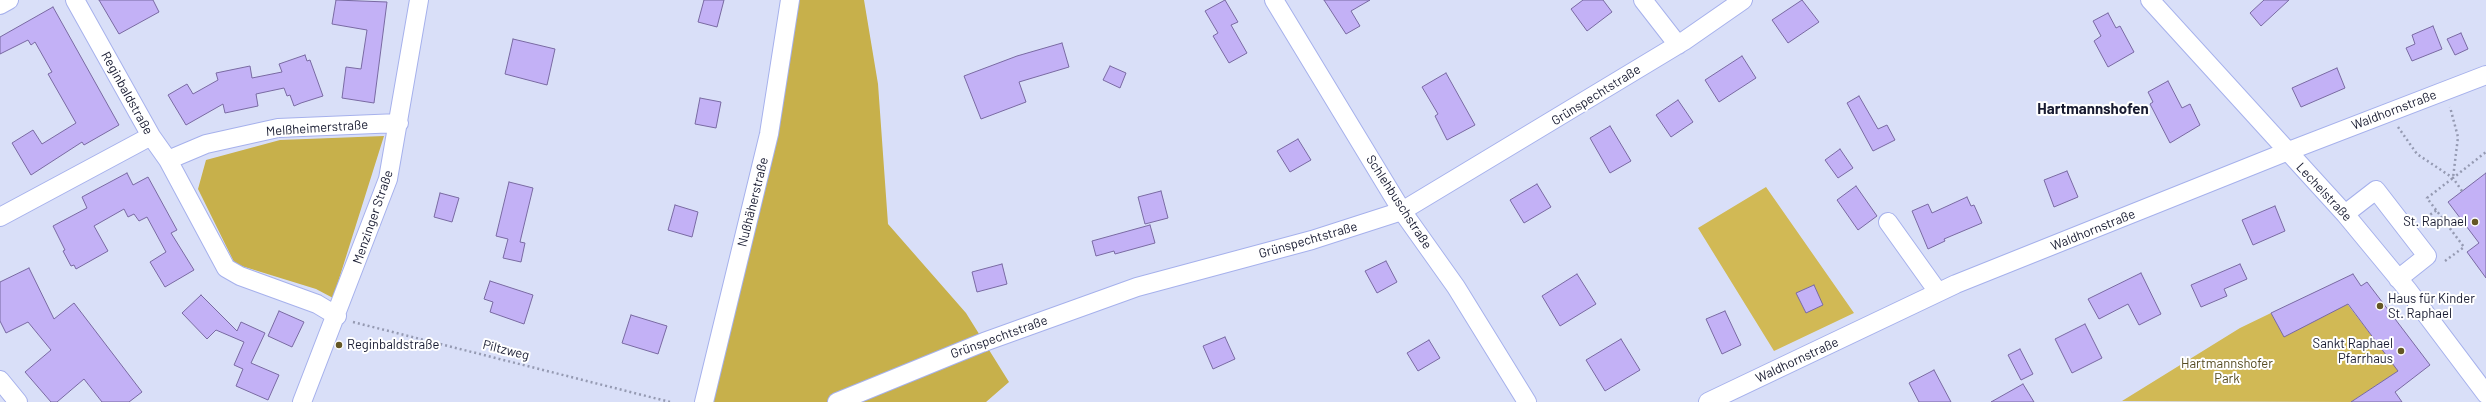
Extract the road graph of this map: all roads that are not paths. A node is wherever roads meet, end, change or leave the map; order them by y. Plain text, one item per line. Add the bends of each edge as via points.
1 (9, 0) edge
2 (75, 0) edge
3 (419, 0) edge
4 (790, 0) edge
5 (1274, 0) edge
6 (1643, 0) edge
7 (1743, 0) edge
8 (2150, 0) edge
9 (0, 5) edge
10 (1678, 45) junction
11 (2486, 76) edge
12 (399, 123) junction
13 (151, 136) junction
14 (2286, 152) junction
15 (168, 160) junction
16 (1402, 211) junction
17 (2345, 214) junction
18 (0, 217) edge
19 (1888, 222) dead end
20 (2398, 278) junction
21 (1938, 292) junction
22 (337, 316) junction
23 (0, 380) edge
24 (2486, 394) edge
25 (18, 402) edge
26 (302, 402) edge
27 (704, 402) edge
28 (837, 402) edge
29 (1527, 402) edge
30 (1708, 402) edge

1 - 9 street
2 - 13 street, Reginbaldstraße
3 - 12 street, Menzinger Straße
4 - 27 street, Nußhäherstraße via 769,134
5 - 16 street, Schlehbuschstraße
6 - 10 street
7 - 10 street, Grünspechtstraße
8 - 14 street, Lechelstraße
10 - 16 street, Grünspechtstraße
11 - 14 street, Waldhornstraße
12 - 15 street, Melßheimerstraße via 278,128 206,144
12 - 22 street, Menzinger Straße via 388,179
13 - 15 street, Reginbaldstraße
13 - 18 street
14 - 17 street, Lechelstraße
14 - 21 street, Waldhornstraße
15 - 22 street, Reginbaldstraße via 226,268 240,276 317,304
16 - 28 street, Grünspechtstraße via 1312,240 1138,287 984,342
16 - 29 street, Schlehbuschstraße via 1456,287
17 - 20 street, Lechelstraße
17 - 20 street via 2376,190 2427,256
19 - 21 street
20 - 24 street, Lechelstraße
21 - 30 street, Waldhornstraße
22 - 26 street, Menzinger Straße
23 - 25 street

